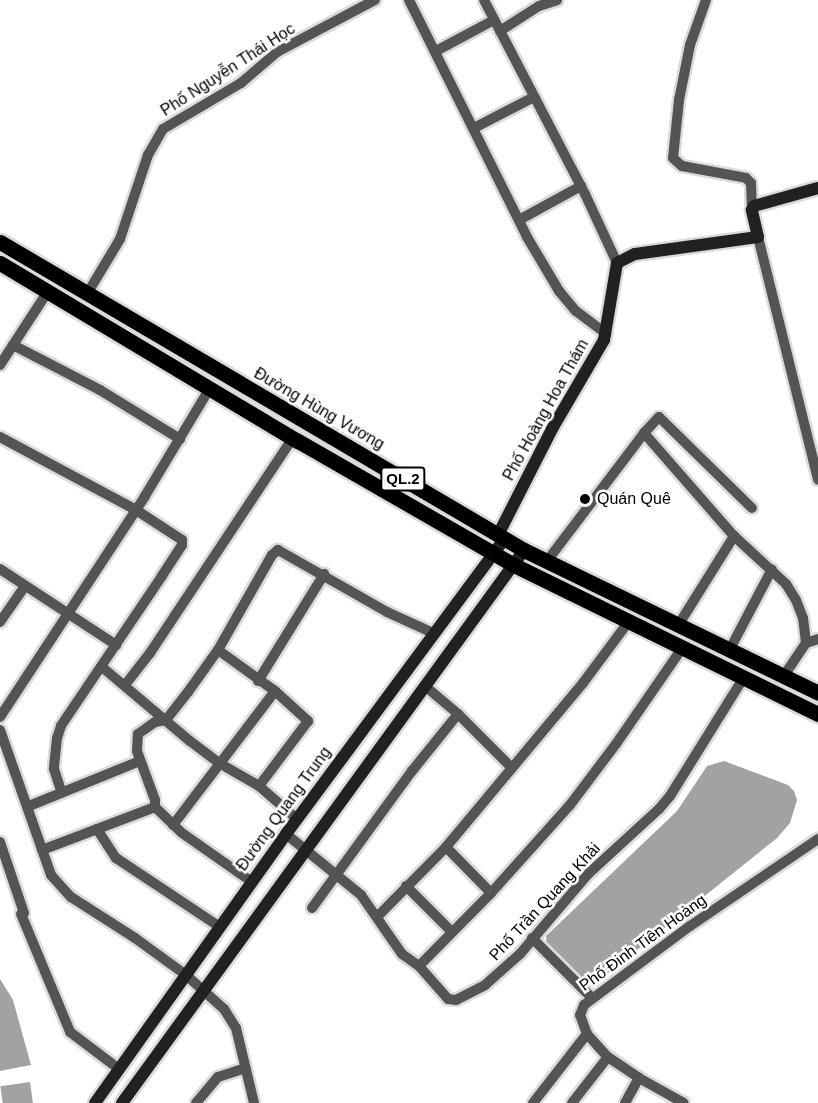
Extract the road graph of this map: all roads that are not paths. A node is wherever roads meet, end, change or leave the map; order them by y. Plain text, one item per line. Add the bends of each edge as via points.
1 (375, 0) edge
2 (409, 0) edge
3 (484, 0) edge
4 (557, 0) edge
5 (706, 0) edge
6 (494, 20) junction
7 (500, 31) junction
8 (436, 51) junction
9 (534, 97) junction
10 (474, 128) junction
11 (581, 186) junction
12 (818, 188) edge
13 (752, 210) junction
14 (519, 220) junction
15 (758, 237) junction
16 (0, 242) edge
17 (0, 263) edge
18 (617, 263) junction
19 (48, 291) junction
20 (87, 294) junction
21 (140, 325) junction
22 (606, 334) junction
23 (130, 341) junction
24 (13, 345) junction
25 (0, 365) edge
26 (210, 388) junction
27 (644, 433) junction
28 (0, 437) edge
29 (293, 438) junction
30 (180, 439) junction
31 (818, 480) edge
32 (752, 508) dead end
33 (136, 510) junction
34 (734, 536) junction
35 (501, 537) junction
36 (524, 550) junction
37 (494, 554) junction
38 (547, 561) junction
39 (514, 565) junction
40 (0, 569) edge
41 (772, 569) junction
42 (324, 574) junction
43 (534, 575) junction
44 (499, 585) junction
45 (25, 586) junction
46 (69, 616) junction
47 (628, 621) junction
48 (0, 622) edge
49 (680, 624) junction
50 (433, 633) junction
51 (818, 639) edge
52 (806, 643) junction
53 (116, 645) junction
54 (683, 647) junction
55 (730, 649) junction
56 (218, 650) junction
57 (102, 667) junction
58 (783, 676) junction
59 (744, 677) junction
60 (258, 681) junction
61 (125, 685) junction
62 (425, 686) junction
63 (275, 692) junction
64 (818, 693) edge
65 (458, 714) junction
66 (818, 714) edge
67 (0, 717) edge
68 (166, 720) junction
69 (0, 730) edge
70 (140, 761) junction
71 (219, 763) junction
72 (512, 768) junction
73 (259, 786) junction
74 (62, 793) junction
75 (29, 806) junction
76 (154, 807) junction
77 (297, 819) junction
78 (173, 825) junction
79 (97, 829) junction
80 (286, 834) junction
81 (818, 839) edge
82 (0, 842) edge
83 (446, 847) junction
84 (305, 849) junction
85 (42, 850) junction
86 (338, 876) junction
87 (252, 882) junction
88 (406, 886) junction
89 (491, 893) junction
90 (312, 908) dead end
91 (378, 916) junction
92 (220, 927) junction
93 (452, 932) junction
94 (532, 938) junction
95 (419, 966) junction
96 (186, 975) junction
97 (203, 990) junction
98 (592, 998) junction
99 (586, 1035) junction
100 (608, 1057) junction
101 (246, 1068) junction
102 (119, 1069) junction
103 (639, 1078) junction
104 (95, 1103) edge
105 (122, 1103) edge
106 (196, 1103) edge
107 (254, 1103) edge
108 (533, 1103) edge
109 (572, 1103) edge
110 (625, 1103) edge
111 (684, 1103) edge

1 - 20 street, Phố Nguyễn Thái Học via 277,52 241,83 163,129 148,155 120,238
2 - 8 street
3 - 6 street
4 - 7 street via 539,6
5 - 13 street via 690,45 673,158 682,166 746,178 752,183
6 - 7 street
6 - 8 street
7 - 9 street
8 - 10 street
9 - 10 street
9 - 11 street
10 - 14 street
11 - 14 street
11 - 18 street
12 - 13 main road via 757,204
13 - 15 main road
14 - 22 street via 566,300
15 - 18 main road via 635,254
15 - 31 street
16 - 20 main road, Đường Hùng Vương / QL.2
17 - 19 main road, QL.2
18 - 22 main road, Phố Hoàng Hoa Thám
19 - 23 main road, QL.2
19 - 24 street
20 - 21 main road, Đường Hùng Vương / QL.2
21 - 23 main road
21 - 35 main road, Đường Hùng Vương / QL.2
22 - 35 main road, Phố Hoàng Hoa Thám via 552,429
23 - 26 main road, QL.2
24 - 25 street
24 - 30 street via 100,390
26 - 29 main road, QL.2
26 - 30 street
27 - 32 street via 658,417
27 - 34 street
27 - 38 street
28 - 33 street
29 - 37 main road, QL.2
29 - 61 street
30 - 33 street
33 - 46 street
33 - 53 street via 181,538 182,545
34 - 41 street
34 - 49 street
35 - 36 main road, Đường Hùng Vương / QL.2
35 - 37 main road, Đường Quang Trung
36 - 38 main road, Đường Hùng Vương / QL.2
36 - 39 main road
37 - 39 main road, QL.2
37 - 50 main road, Đường Quang Trung
38 - 49 main road, Đường Hùng Vương / QL.2
39 - 43 main road, QL.2
39 - 44 main road
40 - 45 street
41 - 52 street via 796,600
41 - 55 street
42 - 50 street via 387,612
42 - 56 street via 278,549
42 - 60 street
43 - 44 main road via 516,576
43 - 47 main road, QL.2
44 - 62 main road
45 - 46 street
45 - 48 street
46 - 53 street
46 - 67 street
47 - 54 main road, QL.2
47 - 72 street via 583,684
49 - 55 main road, Đường Hùng Vương / QL.2
50 - 77 main road, Đường Quang Trung
51 - 52 street
52 - 58 street
53 - 57 street
54 - 59 main road, QL.2
54 - 89 street via 570,805
55 - 58 main road, Đường Hùng Vương / QL.2
56 - 60 street
56 - 68 street
57 - 61 street
57 - 74 street via 61,726 57,738 54,769
58 - 64 main road, Đường Hùng Vương / QL.2
59 - 66 main road, QL.2
59 - 94 street, Phố Trần Quang Khải via 670,796 588,874
60 - 63 street
61 - 68 street
62 - 65 street
62 - 84 main road
63 - 71 street
63 - 73 street via 308,721
65 - 72 street
65 - 86 street via 412,771
68 - 70 street via 155,722 138,734 136,751
68 - 71 street
69 - 75 street
70 - 74 street
70 - 76 street
71 - 73 street
71 - 78 street
72 - 83 street
73 - 77 street
74 - 75 street
75 - 85 street
76 - 78 street
76 - 79 street
77 - 80 main road, Đường Quang Trung
78 - 87 street
79 - 85 street
79 - 92 street via 116,858
80 - 84 street, Phố Trần Quang Khải
80 - 87 main road, Đường Quang Trung
81 - 98 street, Phố Đinh Tiên Hoàng
82 - 102 street via 22,914 70,1032
83 - 88 street
83 - 89 street
84 - 86 street, Phố Trần Quang Khải
84 - 97 main road
85 - 96 street via 51,875 71,897
86 - 90 street
86 - 91 street, Phố Trần Quang Khải
87 - 92 main road, Đường Quang Trung
88 - 91 street
88 - 93 street
89 - 93 street
91 - 95 street, Phố Trần Quang Khải via 402,954
92 - 96 main road, Đường Quang Trung
93 - 95 street
94 - 95 street, Phố Trần Quang Khải via 520,954 484,985 456,999 448,999
94 - 98 street
96 - 97 street
96 - 102 main road, Đường Quang Trung
97 - 101 street via 224,1009 236,1029
97 - 105 main road
98 - 99 street, Phố Đinh Tiên Hoàng via 580,1015
99 - 100 street
99 - 108 street
100 - 103 street
100 - 109 street
101 - 106 street via 218,1077
101 - 107 street
102 - 104 main road, Đường Quang Trung
103 - 110 street
103 - 111 street

